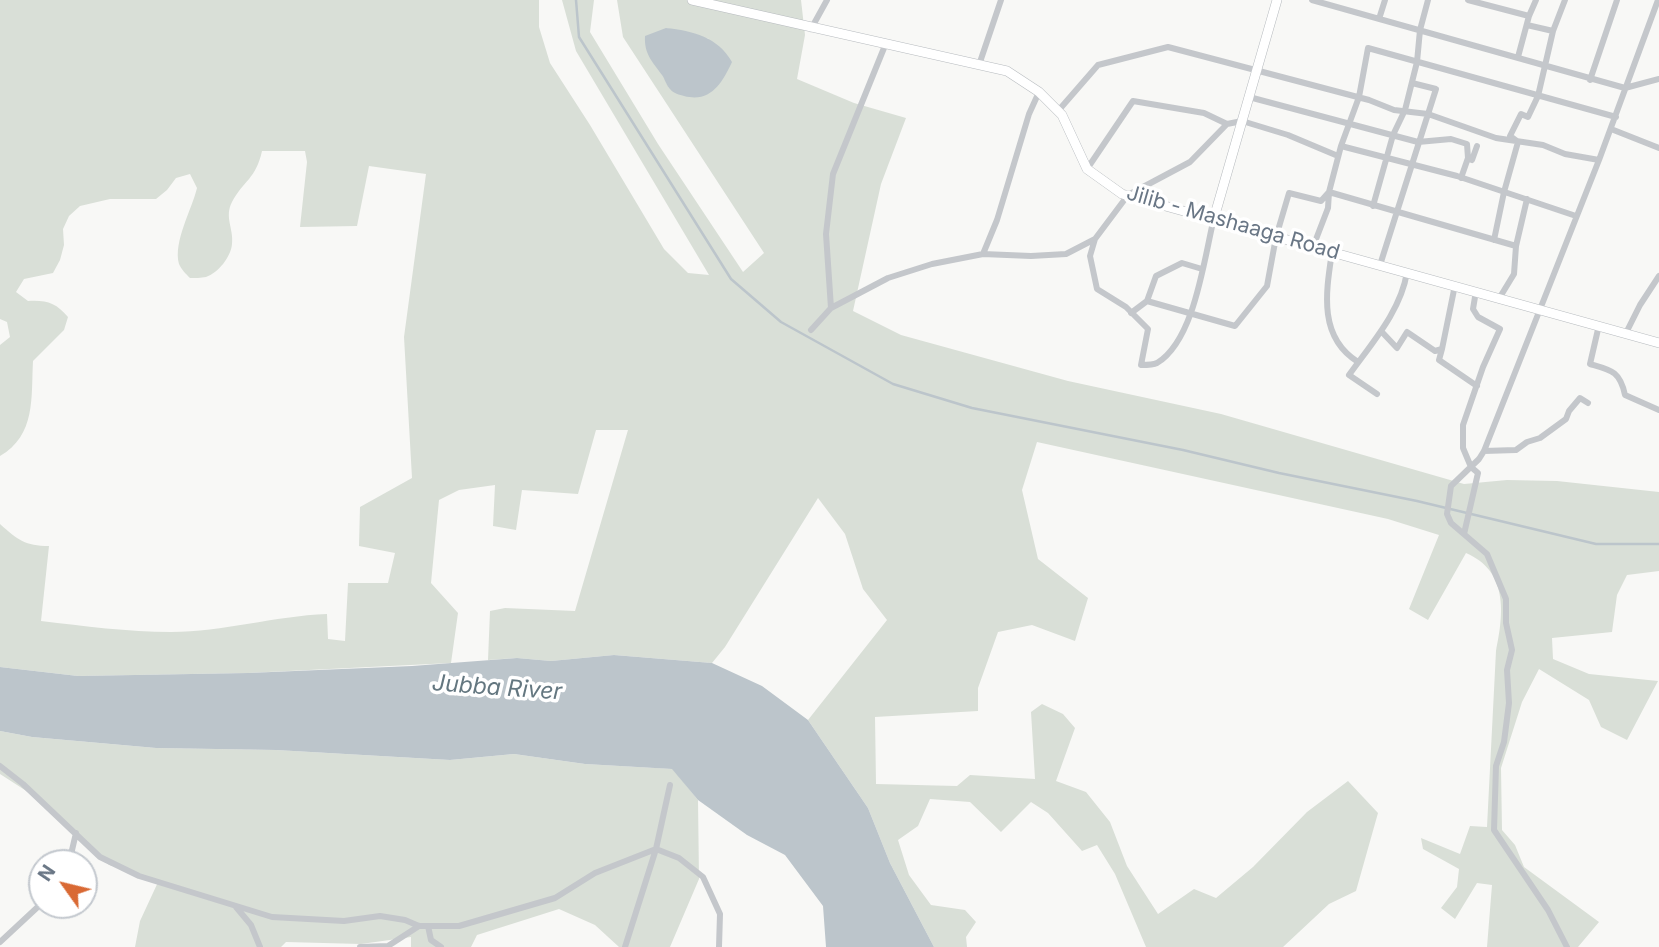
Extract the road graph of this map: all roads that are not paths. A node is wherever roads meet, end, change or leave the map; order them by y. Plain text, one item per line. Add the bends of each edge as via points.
1 (692, 0) edge
2 (827, 0) edge
3 (1001, 0) edge
4 (1277, 0) edge
5 (1312, 0) edge
6 (1385, 0) edge
7 (1429, 0) edge
8 (1468, 0) edge
9 (1565, 0) edge
10 (1617, 0) edge
11 (1658, 0) edge
12 (1535, 1) edge
13 (1332, 3) edge
14 (1529, 16) junction
15 (1379, 19) junction
16 (1527, 25) junction
17 (811, 29) junction
18 (1420, 30) junction
19 (1553, 31) junction
20 (886, 43) junction
21 (1518, 57) junction
22 (1417, 62) junction
23 (979, 65) junction
24 (1544, 66) junction
25 (1257, 71) junction
26 (1659, 79) edge
27 (1590, 80) junction
28 (1412, 83) junction
29 (1625, 88) junction
30 (1039, 92) junction
31 (1538, 96) junction
32 (1249, 97) junction
33 (1359, 97) junction
34 (1405, 110) junction
35 (1058, 111) junction
36 (1428, 114) junction
37 (1616, 117) junction
38 (1242, 121) junction
39 (1350, 123) junction
40 (1227, 124) junction
41 (1611, 129) junction
42 (1472, 130) junction
43 (1394, 135) junction
44 (1418, 142) junction
45 (1518, 142) junction
46 (1467, 144) junction
47 (1340, 146) junction
48 (1477, 146) dead end
49 (1659, 148) edge
50 (1338, 156) junction
51 (1387, 158) junction
52 (1468, 158) junction
53 (1599, 160) junction
54 (1412, 164) junction
55 (1087, 169) junction
56 (1461, 178) junction
57 (1329, 192) junction
58 (1504, 192) junction
59 (1128, 195) junction
60 (1527, 199) junction
61 (1373, 206) junction
62 (1398, 210) junction
63 (1576, 216) junction
64 (1214, 218) junction
65 (1276, 237) junction
66 (1095, 239) junction
67 (1494, 240) junction
68 (1516, 246) junction
69 (1312, 247) junction
70 (1332, 252) junction
71 (983, 254) junction
72 (1380, 265) junction
73 (1202, 269) junction
74 (1406, 272) junction
75 (1659, 276) edge
76 (1455, 285) junction
77 (1476, 290) junction
78 (1500, 297) junction
79 (1147, 301) junction
80 (831, 307) junction
81 (1540, 308) junction
82 (1132, 313) junction
83 (1192, 313) junction
84 (1599, 325) junction
85 (811, 330) dead end
86 (1381, 331) junction
87 (1626, 334) junction
88 (1659, 343) edge
89 (1442, 349) junction
90 (1358, 362) junction
91 (1478, 386) junction
92 (1377, 394) dead end
93 (1588, 403) dead end
94 (1659, 410) edge
95 (1484, 451) junction
96 (1471, 467) junction
97 (1464, 534) junction
98 (0, 766) edge
99 (670, 785) dead end
100 (76, 833) junction
101 (72, 849) edge
102 (656, 849) junction
103 (235, 905) junction
104 (28, 916) edge
105 (419, 926) junction
106 (428, 926) junction
107 (404, 936) junction
108 (0, 942) edge
109 (260, 947) edge
110 (360, 947) edge
111 (404, 947) edge
112 (441, 947) edge
113 (625, 947) edge
114 (719, 947) edge
115 (1567, 947) edge

1 - 17 main road, Jilib - Mashaaga Road
2 - 17 street
3 - 23 street
4 - 25 main road
5 - 13 street
6 - 15 street
7 - 18 street
8 - 14 street
9 - 19 street
10 - 27 street
11 - 29 street
12 - 14 street
13 - 15 street
14 - 16 street
15 - 18 street
16 - 19 street
16 - 21 street
17 - 20 main road, Jilib - Mashaaga Road
18 - 21 street
18 - 22 street
19 - 24 street
20 - 23 main road, Jilib - Mashaaga Road
20 - 80 street via 833,174 826,234
21 - 24 street
22 - 28 street
22 - 31 street
22 - 33 street via 1368,48
23 - 30 main road, Jilib - Mashaaga Road via 1007,71
24 - 27 street
24 - 31 street
25 - 32 main road
25 - 33 street
25 - 35 street via 1168,47 1098,65
26 - 29 street
27 - 29 street
28 - 34 street
28 - 36 street via 1436,89
29 - 37 street
30 - 35 main road, Jilib - Mashaaga Road
30 - 71 street
31 - 37 street
31 - 45 street via 1528,117 1521,114 1510,136
32 - 38 main road
32 - 39 street
33 - 34 street
33 - 39 street
34 - 36 street
34 - 43 street
35 - 55 main road, Jilib - Mashaaga Road
36 - 42 street
36 - 44 street
37 - 41 street
38 - 40 street
38 - 50 street
38 - 64 main road
39 - 43 street
39 - 47 street
40 - 55 street via 1204,113 1133,101
40 - 59 street via 1190,162
41 - 49 street
41 - 53 street
42 - 45 street
42 - 46 street
43 - 44 street
43 - 51 street
44 - 46 street via 1451,139
44 - 54 street
45 - 53 street
45 - 58 street
46 - 52 street
47 - 50 street
47 - 51 street
48 - 52 street via 1472,160
50 - 57 street
51 - 54 street
51 - 61 street
52 - 56 street
53 - 63 street
54 - 56 street
54 - 62 street
55 - 59 main road, Jilib - Mashaaga Road
56 - 58 street
57 - 61 street
57 - 65 street via 1321,201 1289,194
57 - 69 street via 1328,208
58 - 60 street
58 - 67 street
59 - 64 main road, Jilib - Mashaaga Road
59 - 66 street
60 - 63 street
60 - 68 street
61 - 62 street
62 - 67 street
62 - 72 street
63 - 81 street
64 - 65 main road, Jilib - Mashaaga Road
64 - 73 street
65 - 69 main road, Jilib - Mashaaga Road
65 - 83 street via 1267,286 1235,326
66 - 71 street via 1066,254
66 - 82 street via 1090,256 1097,289
67 - 68 street
68 - 78 street via 1514,274
69 - 70 main road, Jilib - Mashaaga Road
70 - 72 main road, Jilib - Mashaaga Road
70 - 90 street via 1326,288 1328,324 1346,354
71 - 80 street via 888,278
72 - 74 main road, Jilib - Mashaaga Road
73 - 79 street via 1182,263 1156,276
73 - 83 street
74 - 76 main road, Jilib - Mashaaga Road
74 - 86 street via 1404,288
75 - 87 street
76 - 77 main road, Jilib - Mashaaga Road
76 - 89 street
77 - 78 main road, Jilib - Mashaaga Road
77 - 91 street via 1473,309 1500,329
78 - 81 main road, Jilib - Mashaaga Road
79 - 82 street
79 - 83 street
80 - 85 street
81 - 84 main road, Jilib - Mashaaga Road
81 - 95 street
82 - 83 street via 1148,329 1141,365 1155,364 1175,347
84 - 87 main road, Jilib - Mashaaga Road
84 - 94 street via 1590,364 1610,369 1622,380 1625,395
86 - 89 street via 1396,348 1406,332 1435,351
86 - 90 street
87 - 88 main road, Jilib - Mashaaga Road
89 - 91 street via 1439,360
90 - 92 street via 1349,376
91 - 96 street via 1463,425 1463,448
93 - 95 street via 1580,398 1560,424 1516,450
95 - 96 street
96 - 97 street via 1478,473
96 - 97 street via 1451,486 1447,514
97 - 115 street via 1487,554 1501,583 1512,650 1504,742 1496,766 1494,830 1549,910
98 - 100 street
99 - 102 street
100 - 101 street
100 - 103 street via 100,857 139,876
102 - 106 street via 595,873 555,898 459,926
102 - 113 street
102 - 114 street via 678,858 703,877 720,914
103 - 105 street via 272,917 344,921 380,916
103 - 109 street via 251,925
104 - 108 street
105 - 106 street
105 - 107 street
106 - 112 street via 431,940
107 - 110 street via 388,946
107 - 111 street

